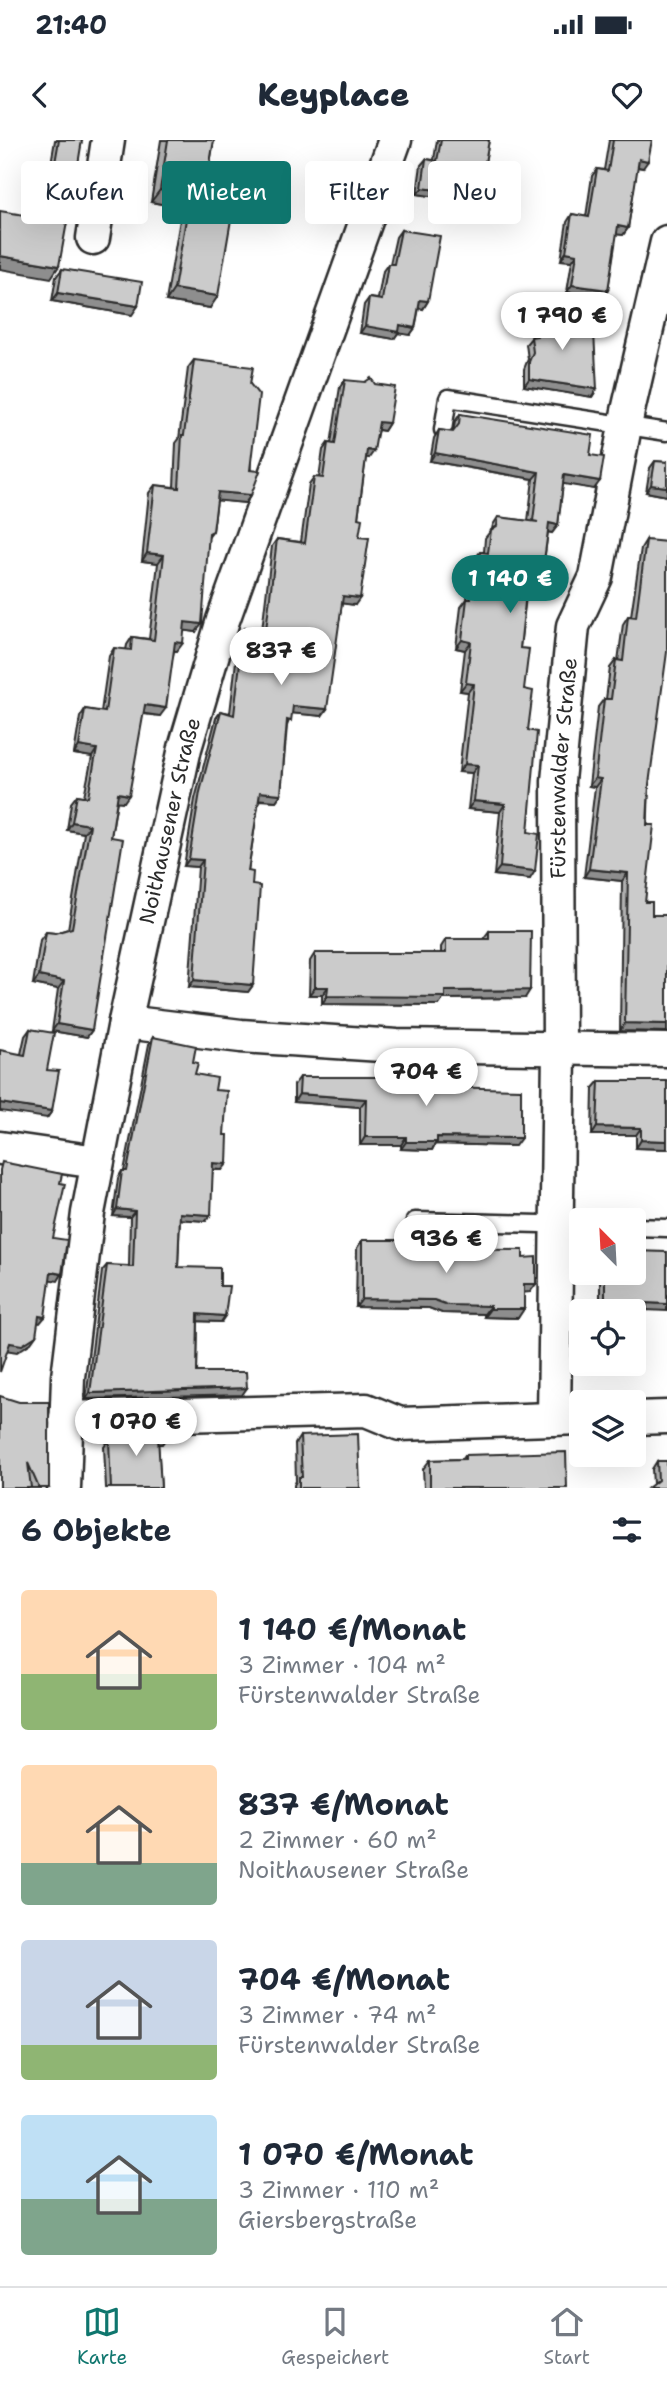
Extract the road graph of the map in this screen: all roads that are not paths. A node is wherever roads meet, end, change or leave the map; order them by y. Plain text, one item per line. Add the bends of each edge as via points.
1 (108, 140) edge
2 (395, 140) edge
3 (93, 238) dead end
4 (667, 243) edge
5 (626, 419) junction
6 (443, 430) edge
7 (667, 432) edge
8 (125, 1022) junction
9 (559, 1050) junction
10 (667, 1050) edge
11 (0, 1148) edge
12 (97, 1162) junction
13 (415, 1221) dead end
14 (568, 1225) edge
15 (646, 1227) edge
16 (667, 1228) edge
17 (667, 1417) edge
18 (65, 1418) junction
19 (567, 1418) edge
20 (646, 1418) edge
21 (64, 1488) edge

1 - 3 street
2 - 8 street, Noithausener Straße via 205,676
4 - 5 street, Fürstenwalder Straße
5 - 6 lane via 448,398
5 - 7 lane
5 - 9 street, Fürstenwalder Straße via 596,577 573,626 558,781
8 - 9 street via 328,1042
8 - 12 street, Noithausener Straße
9 - 10 street
9 - 14 street, Fürstenwalder Straße
11 - 12 street
12 - 18 street, Noithausener Straße
13 - 14 lane
14 - 19 street, Fürstenwalder Straße
15 - 16 lane
17 - 20 street
18 - 19 street via 366,1410 400,1424
18 - 21 street, Noithausener Straße

